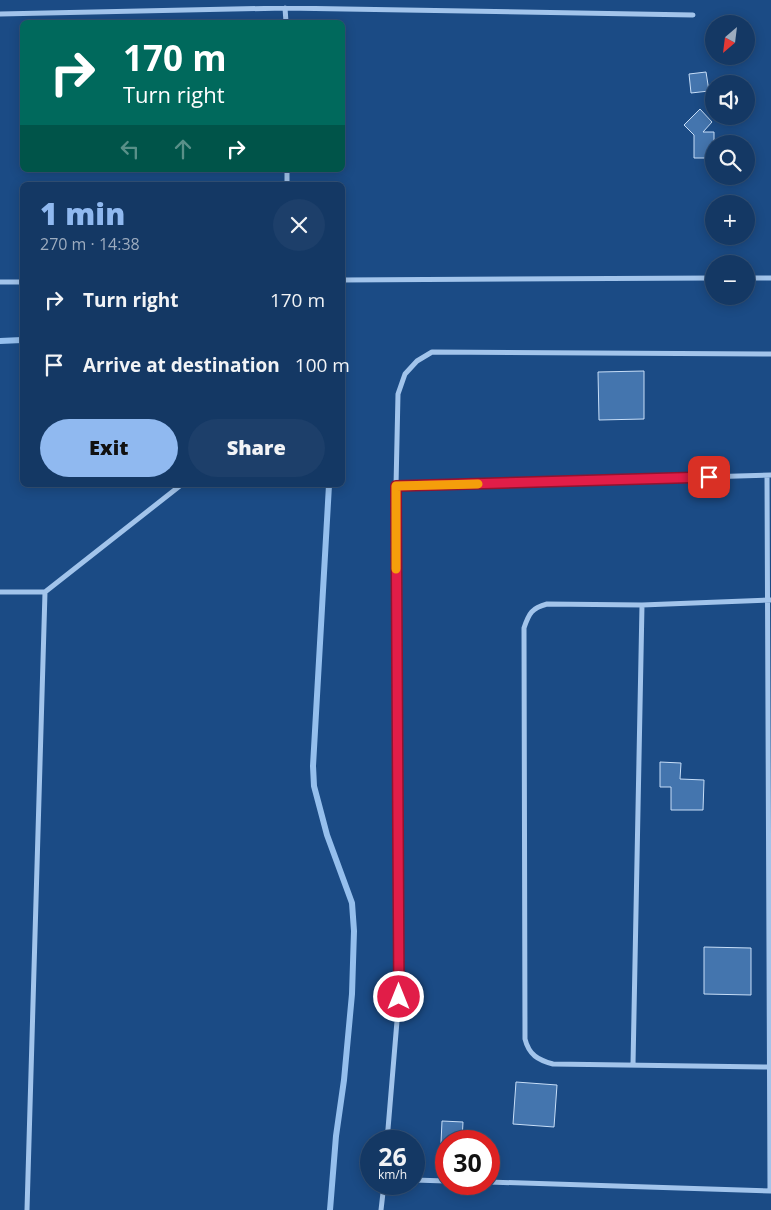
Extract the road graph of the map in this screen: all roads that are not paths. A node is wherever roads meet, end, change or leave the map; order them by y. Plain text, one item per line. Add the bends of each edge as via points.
1 (285, 8) junction
2 (0, 14) edge
3 (693, 15) dead end
4 (286, 20) edge
5 (705, 278) edge
6 (755, 278) edge
7 (771, 278) edge
8 (345, 280) edge
9 (0, 282) edge
10 (20, 282) edge
11 (771, 354) edge
12 (769, 476) edge
13 (396, 486) junction
14 (177, 487) edge
15 (0, 592) edge
16 (45, 592) junction
17 (770, 600) edge
18 (642, 605) junction
19 (633, 1065) junction
20 (770, 1067) edge
21 (389, 1130) edge
22 (500, 1182) edge
23 (770, 1191) edge
24 (383, 1195) edge
25 (27, 1210) edge
26 (381, 1210) edge

1 - 2 street
1 - 3 street
1 - 4 street
5 - 8 street
6 - 7 street
9 - 10 street
11 - 13 street via 432,352 405,374 398,394
12 - 13 street
12 - 17 street
13 - 21 street via 399,997
14 - 16 street
15 - 16 street
16 - 25 street
17 - 18 street
17 - 20 street
18 - 19 street
18 - 19 street via 547,604 531,612 524,628 524,1039 532,1054 553,1064
19 - 20 street
20 - 23 street
22 - 23 street
24 - 26 street

